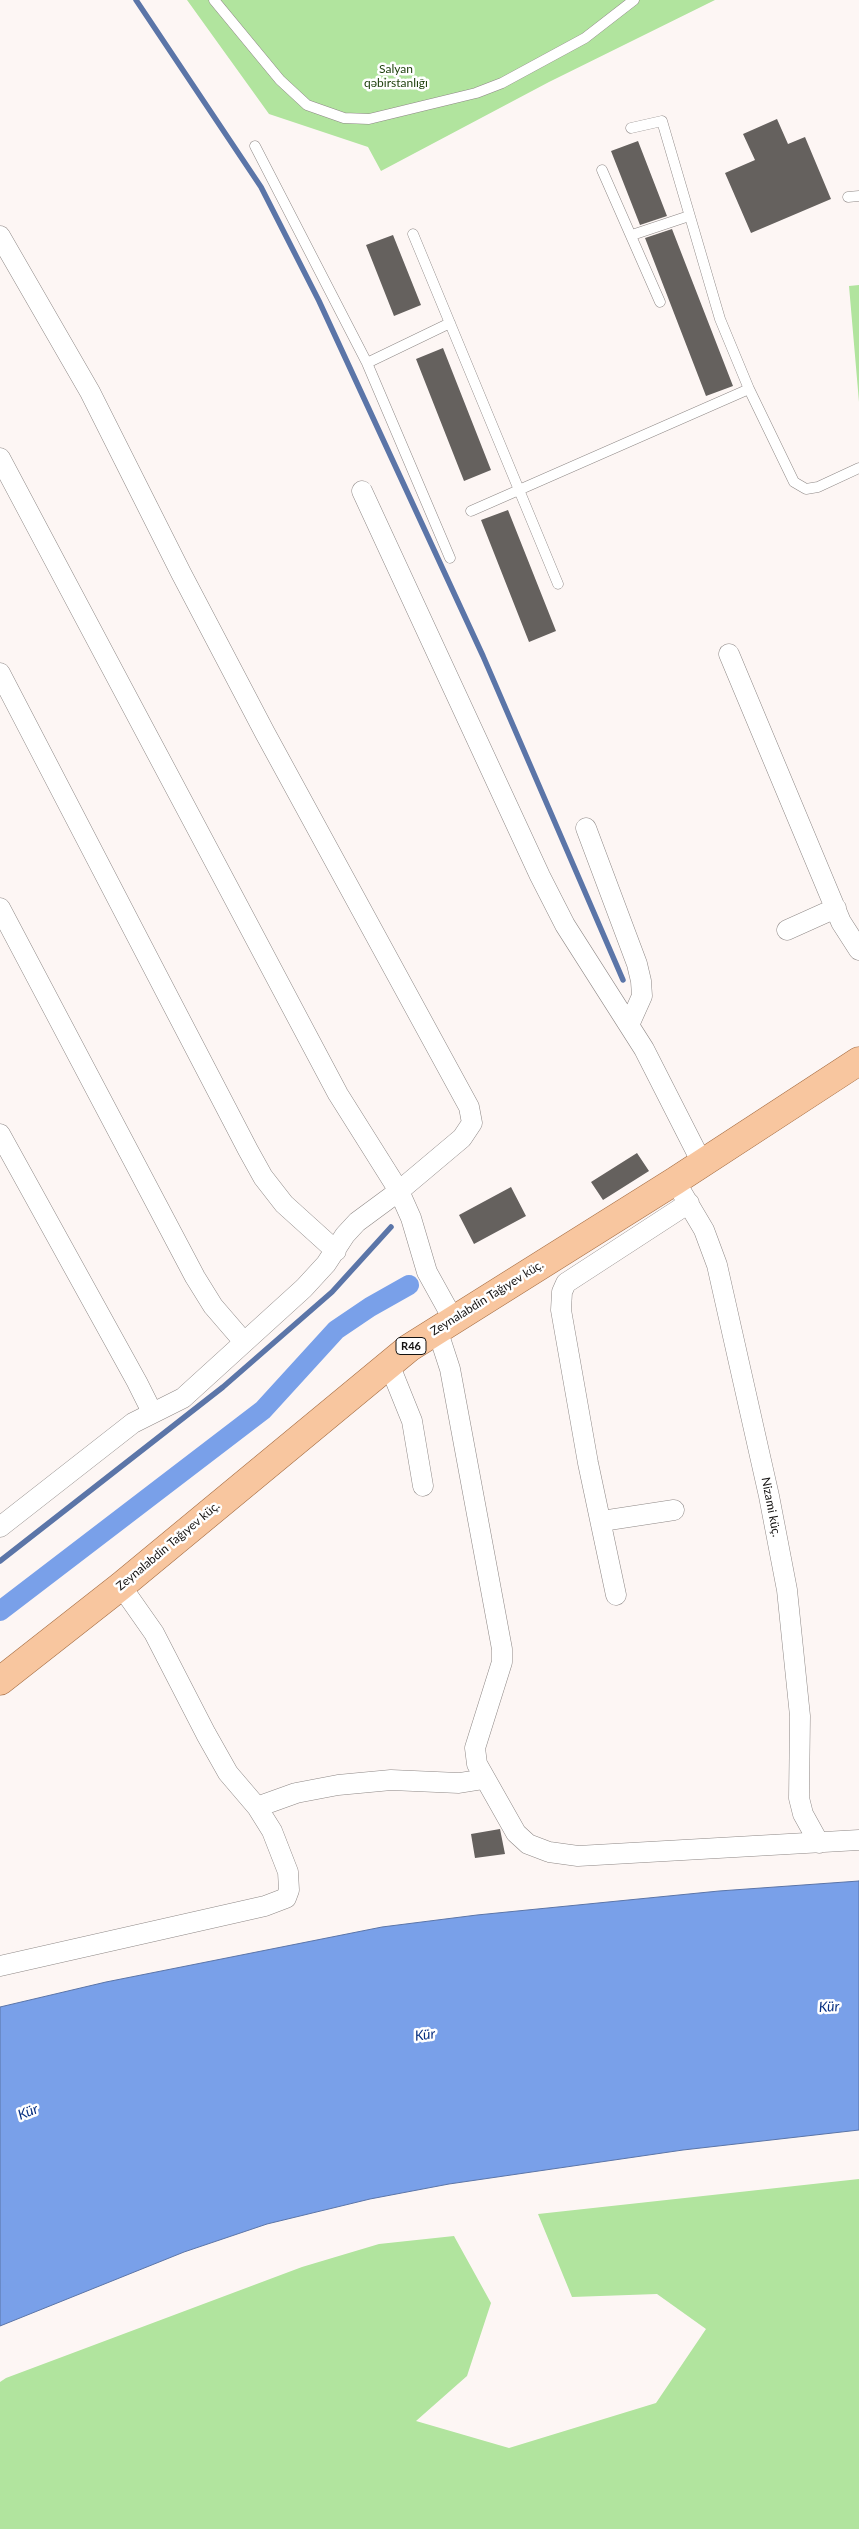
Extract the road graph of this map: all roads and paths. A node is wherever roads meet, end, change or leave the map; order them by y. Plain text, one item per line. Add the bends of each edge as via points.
1 (214, 0) edge
2 (634, 0) edge
3 (631, 128) dead end
4 (254, 146) dead end
5 (602, 170) dead end
6 (689, 216) junction
7 (413, 234) dead end
8 (632, 235) junction
9 (0, 236) edge
10 (660, 302) dead end
11 (450, 322) junction
12 (367, 363) junction
13 (749, 389) junction
14 (0, 458) edge
15 (859, 468) edge
16 (519, 490) junction
17 (362, 491) dead end
18 (471, 511) dead end
19 (450, 558) dead end
20 (558, 584) dead end
21 (728, 654) dead end
22 (0, 673) edge
23 (586, 828) dead end
24 (0, 908) edge
25 (836, 908) junction
26 (787, 930) dead end
27 (859, 950) edge
28 (629, 1025) junction
29 (859, 1061) edge
30 (0, 1134) edge
31 (702, 1163) junction
32 (399, 1191) junction
33 (682, 1192) junction
34 (336, 1251) junction
35 (445, 1324) junction
36 (244, 1342) junction
37 (389, 1364) junction
38 (152, 1412) junction
39 (423, 1486) dead end
40 (674, 1510) dead end
41 (602, 1521) junction
42 (0, 1527) edge
43 (121, 1586) junction
44 (616, 1595) dead end
45 (0, 1681) edge
46 (484, 1779) junction
47 (257, 1807) junction
48 (859, 1840) edge
49 (819, 1843) junction
50 (0, 1966) edge

1 - 2 lane via 280,80 307,104 344,118 369,119 476,93 502,82 585,38
3 - 6 lane via 662,121
4 - 12 lane
5 - 8 lane
6 - 8 lane
6 - 13 lane via 710,291
7 - 11 lane
8 - 10 lane
9 - 32 street via 90,392 265,733 469,1107 472,1123 462,1138
11 - 12 lane
11 - 16 lane
12 - 19 lane
13 - 15 lane via 794,482 806,489 818,487
13 - 16 lane
14 - 32 street via 338,1094
16 - 18 lane
16 - 20 lane
17 - 28 street via 540,876 565,925
21 - 25 street
22 - 34 street via 251,1157 284,1204
23 - 28 street via 641,980 642,996
24 - 36 street via 195,1277 213,1306
25 - 26 street
25 - 27 street
28 - 31 street
29 - 31 main road, Zeynalabdin Tağıyev küç. / R46
30 - 38 street
31 - 33 main road, Zeynalabdin Tağıyev küç. / R46
32 - 34 street via 357,1222
32 - 35 street via 411,1218
33 - 35 main road, Zeynalabdin Tağıyev küç. / R46
33 - 41 street via 566,1283 562,1292 563,1319 588,1463
33 - 49 street, Nizami küç. via 704,1230 717,1265 769,1496 787,1590 800,1716 799,1798
34 - 36 street via 304,1288
35 - 37 main road, Zeynalabdin Tağıyev küç. / R46
35 - 46 street via 450,1369 502,1649 502,1662 475,1748 476,1764
36 - 38 street via 183,1398 168,1408
37 - 39 street via 412,1421
37 - 43 main road, Zeynalabdin Tağıyev küç. / R46
38 - 42 street via 133,1423
40 - 41 street
41 - 44 street
43 - 45 main road, Zeynalabdin Tağıyev küç. / R46
43 - 47 street via 154,1633 228,1773
46 - 47 street via 459,1783 391,1780 338,1785 296,1793
46 - 49 street via 516,1833 528,1844 549,1852 578,1856
47 - 50 street via 272,1831 288,1872 286,1898 266,1906
48 - 49 street

